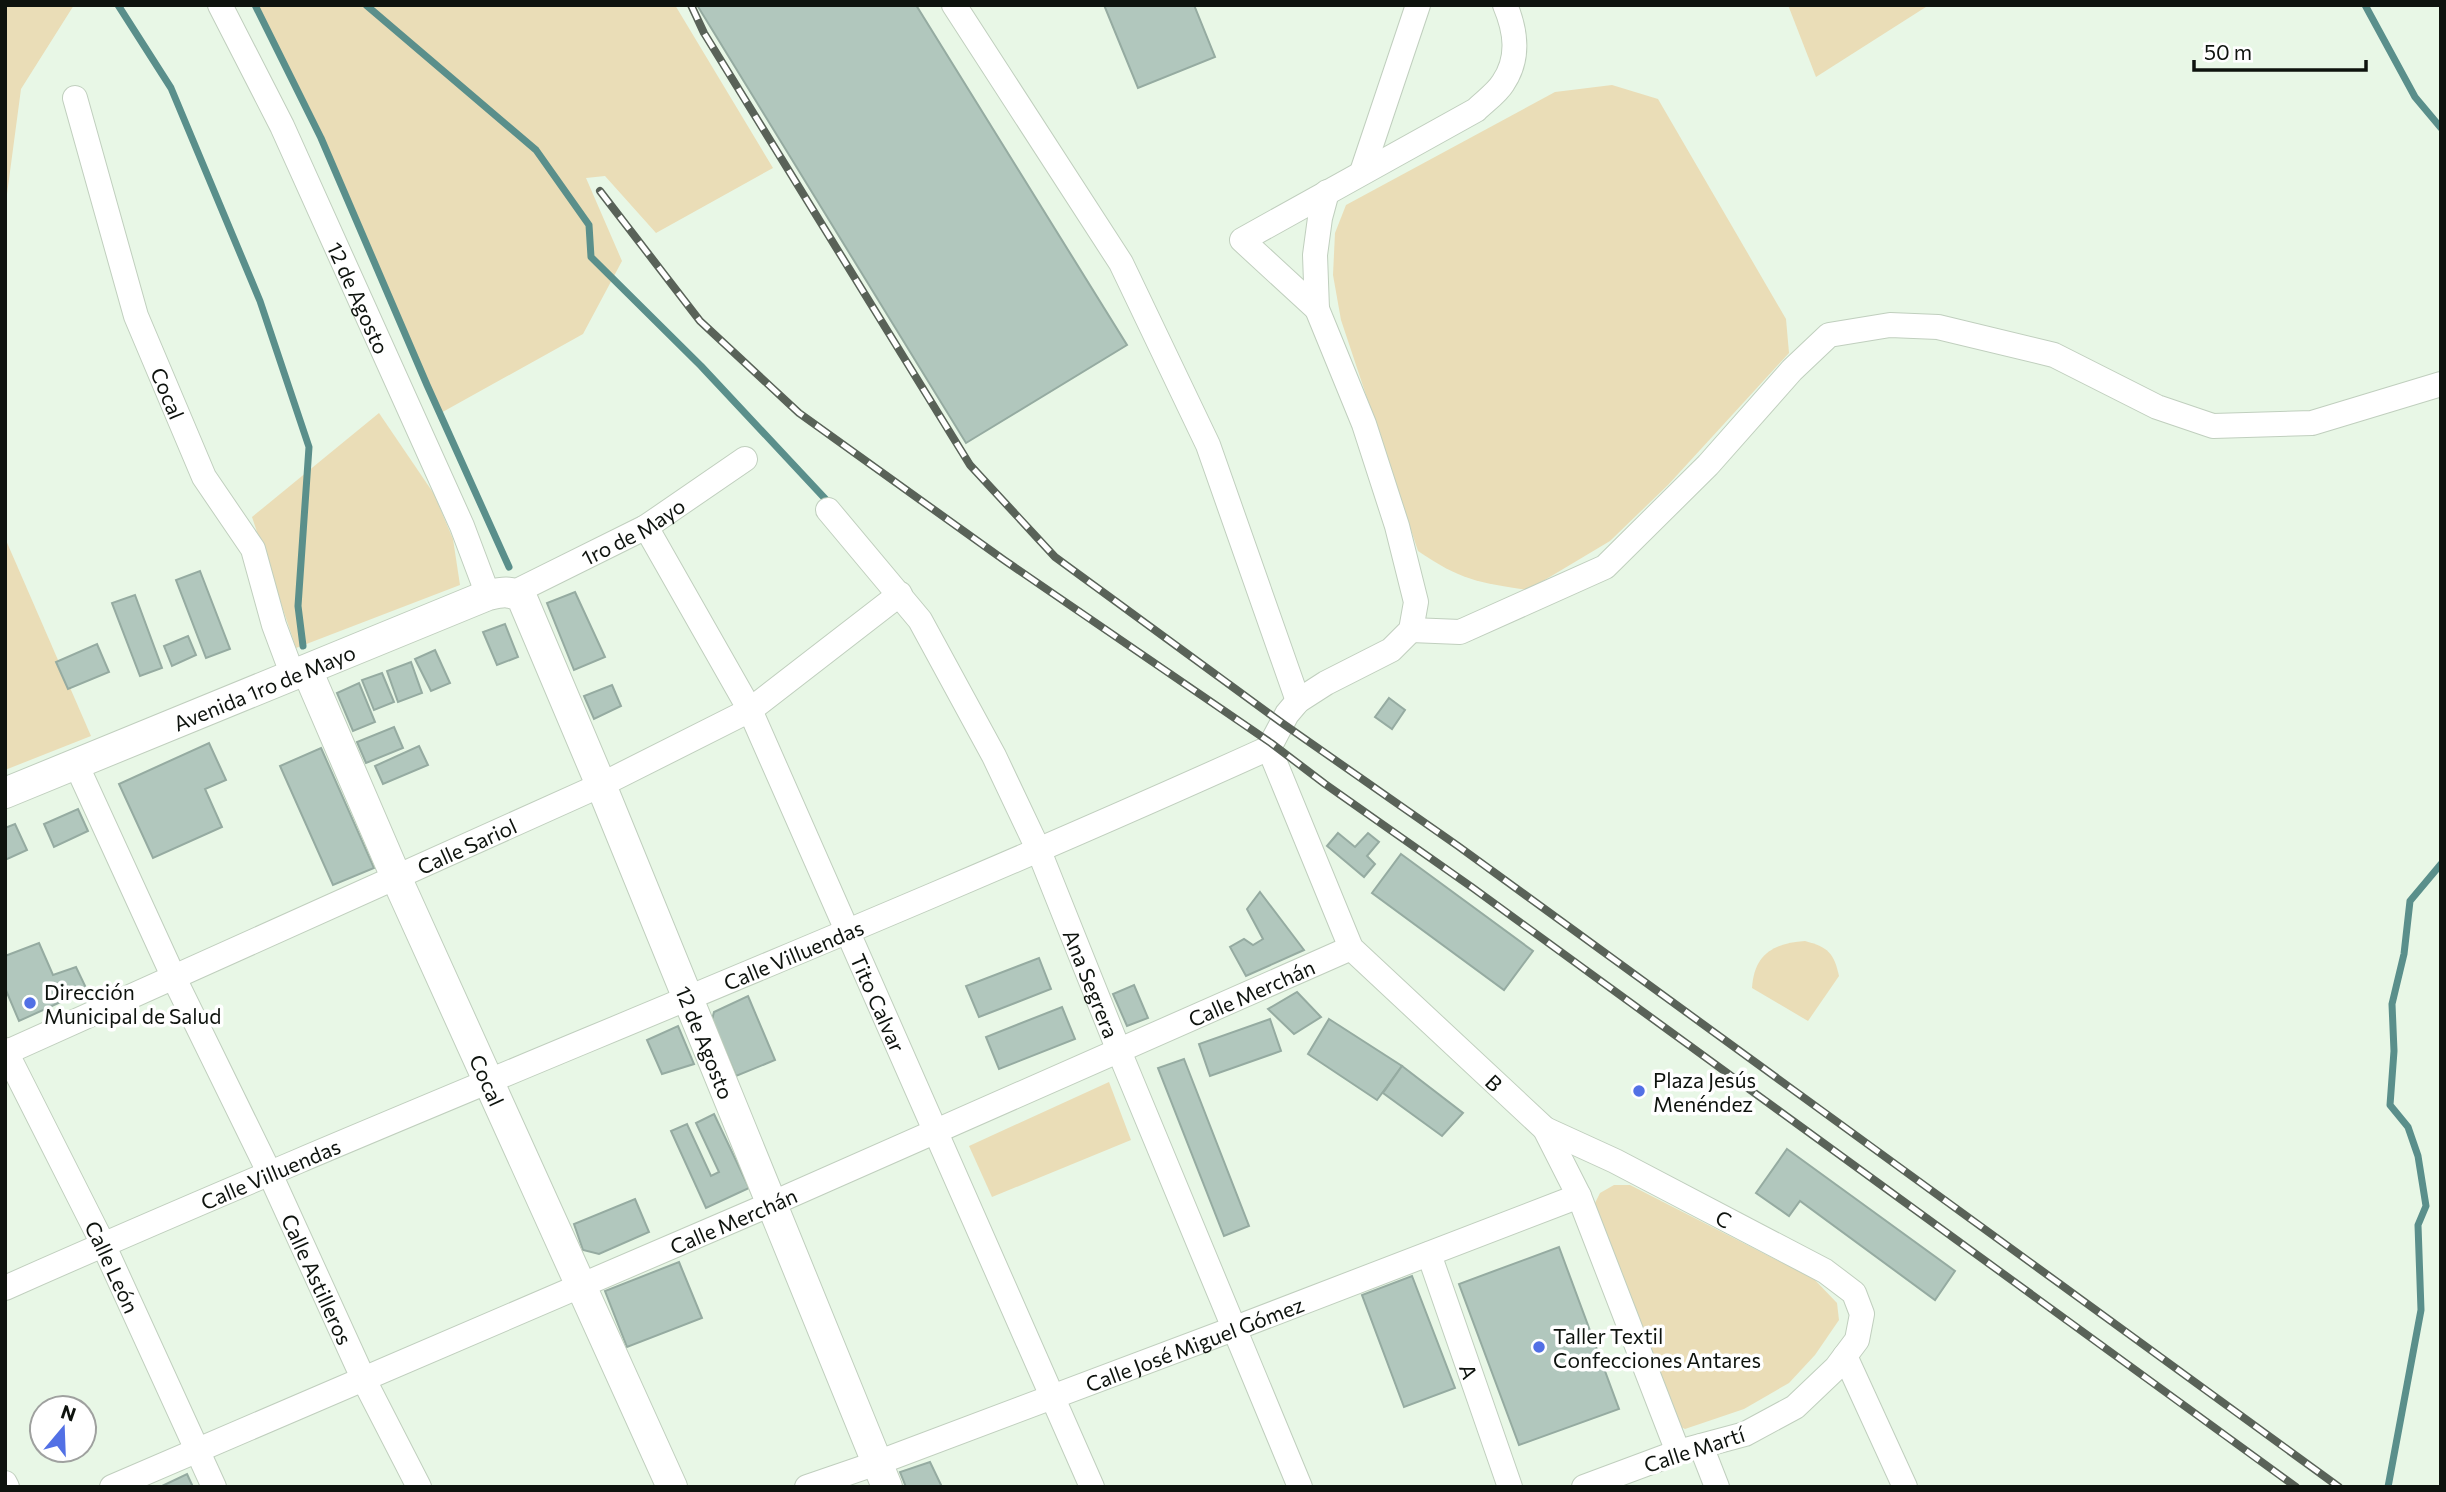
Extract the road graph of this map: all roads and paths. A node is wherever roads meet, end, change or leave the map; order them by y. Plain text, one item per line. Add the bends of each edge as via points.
1 (220, 5) edge
2 (954, 5) edge
3 (1418, 5) edge
4 (1505, 5) edge
5 (75, 98) dead end
6 (1362, 172) junction
7 (1327, 192) junction
8 (1317, 309) junction
9 (2441, 384) edge
10 (745, 458) dead end
11 (828, 510) dead end
12 (646, 527) junction
13 (900, 594) junction
14 (508, 595) junction
15 (1411, 630) junction
16 (300, 673) junction
17 (1297, 701) junction
18 (750, 710) junction
19 (1270, 745) junction
20 (76, 764) junction
21 (601, 785) junction
22 (5, 793) edge
23 (1039, 851) junction
24 (396, 877) junction
25 (849, 931) junction
26 (1351, 948) junction
27 (174, 978) junction
28 (688, 998) junction
29 (1119, 1051) junction
30 (6, 1052) edge
31 (489, 1080) junction
32 (1545, 1129) junction
33 (937, 1131) junction
34 (270, 1174) junction
35 (1578, 1196) junction
36 (771, 1204) junction
37 (103, 1244) junction
38 (1429, 1254) junction
39 (5, 1287) edge
40 (579, 1287) junction
41 (1233, 1329) junction
42 (1851, 1348) junction
43 (363, 1378) junction
44 (1053, 1396) junction
45 (1689, 1449) junction
46 (197, 1452) junction
47 (882, 1475) edge
48 (112, 1487) edge
49 (214, 1487) edge
50 (419, 1487) edge
51 (672, 1487) edge
52 (807, 1487) edge
53 (1092, 1487) edge
54 (1300, 1487) edge
55 (1510, 1487) edge
56 (1584, 1487) edge
57 (1717, 1487) edge
58 (1905, 1487) edge

1 - 14 street, 12 de Agosto via 282,126 462,526
2 - 17 street via 1121,263 1208,445
3 - 6 street
4 - 6 street via 1514,25 1515,55 1503,84 1476,110
5 - 16 street, Cocal via 136,316 204,477 253,549 274,625
6 - 7 street
7 - 8 street via 1315,256
7 - 8 street via 1242,240
8 - 15 street via 1364,424 1397,526 1416,602
9 - 15 street via 2312,423 2213,426 2157,407 2054,355 1938,327 1890,325 1829,335 1709,465 1605,567 1460,632
10 - 12 street, 1ro de Mayo
11 - 13 street, Ana Segrera
12 - 14 street, 1ro de Mayo
12 - 18 street, Tito Calvar
13 - 18 street, Calle Sariol
13 - 23 street, Ana Segrera via 920,620 988,745
14 - 16 main road, Avenida 1ro de Mayo
14 - 21 main road, 12 de Agosto
15 - 17 street via 1391,650
16 - 20 main road, Avenida 1ro de Mayo
16 - 24 main road, Cocal
17 - 19 street
18 - 21 street, Calle Sariol
18 - 25 street, Tito Calvar
19 - 23 street, Calle Villuendas
19 - 26 street, B
20 - 22 main road, Avenida 1ro de Mayo
20 - 27 street, Calle Astilleros
21 - 24 street, Calle Sariol
21 - 28 main road, 12 de Agosto
23 - 25 street, Calle Villuendas
23 - 29 street, Ana Segrera
24 - 27 street, Calle Sariol
24 - 31 main road, Cocal
25 - 28 street, Calle Villuendas
25 - 33 street, Tito Calvar
26 - 29 street, Calle Merchán
26 - 32 street, B
27 - 30 street, Calle Sariol
27 - 34 street, Calle Astilleros
28 - 31 street, Calle Villuendas
28 - 36 main road, 12 de Agosto
29 - 33 street, Calle Merchán
29 - 41 street, Ana Segrera
30 - 37 street, Calle León
31 - 34 street, Calle Villuendas
31 - 40 main road, Cocal
32 - 35 street, B
32 - 42 street, C via 1825,1271 1854,1293 1862,1314
33 - 36 street, Calle Merchán
33 - 44 street, Tito Calvar
34 - 37 street, Calle Villuendas
34 - 43 street, Calle Astilleros
35 - 38 street, Calle José Miguel Gómez
35 - 45 street, B
36 - 40 street, Calle Merchán
36 - 47 main road, 12 de Agosto
37 - 39 street, Calle Villuendas
37 - 46 street, Calle León
38 - 41 street, Calle José Miguel Gómez
38 - 55 street, A
40 - 43 street, Calle Merchán
40 - 51 main road, Cocal
41 - 44 street, Calle José Miguel Gómez
41 - 54 street, Ana Segrera
42 - 45 street, Calle Martí via 1795,1407 1745,1434
42 - 58 street, C
43 - 46 street, Calle Merchán
43 - 50 street, Calle Astilleros
44 - 47 street, Calle José Miguel Gómez
44 - 53 street, Tito Calvar
45 - 56 street, Calle Martí
45 - 57 street, B
46 - 48 street, Calle Merchán
46 - 49 street, Calle León
47 - 52 street, Calle José Miguel Gómez

